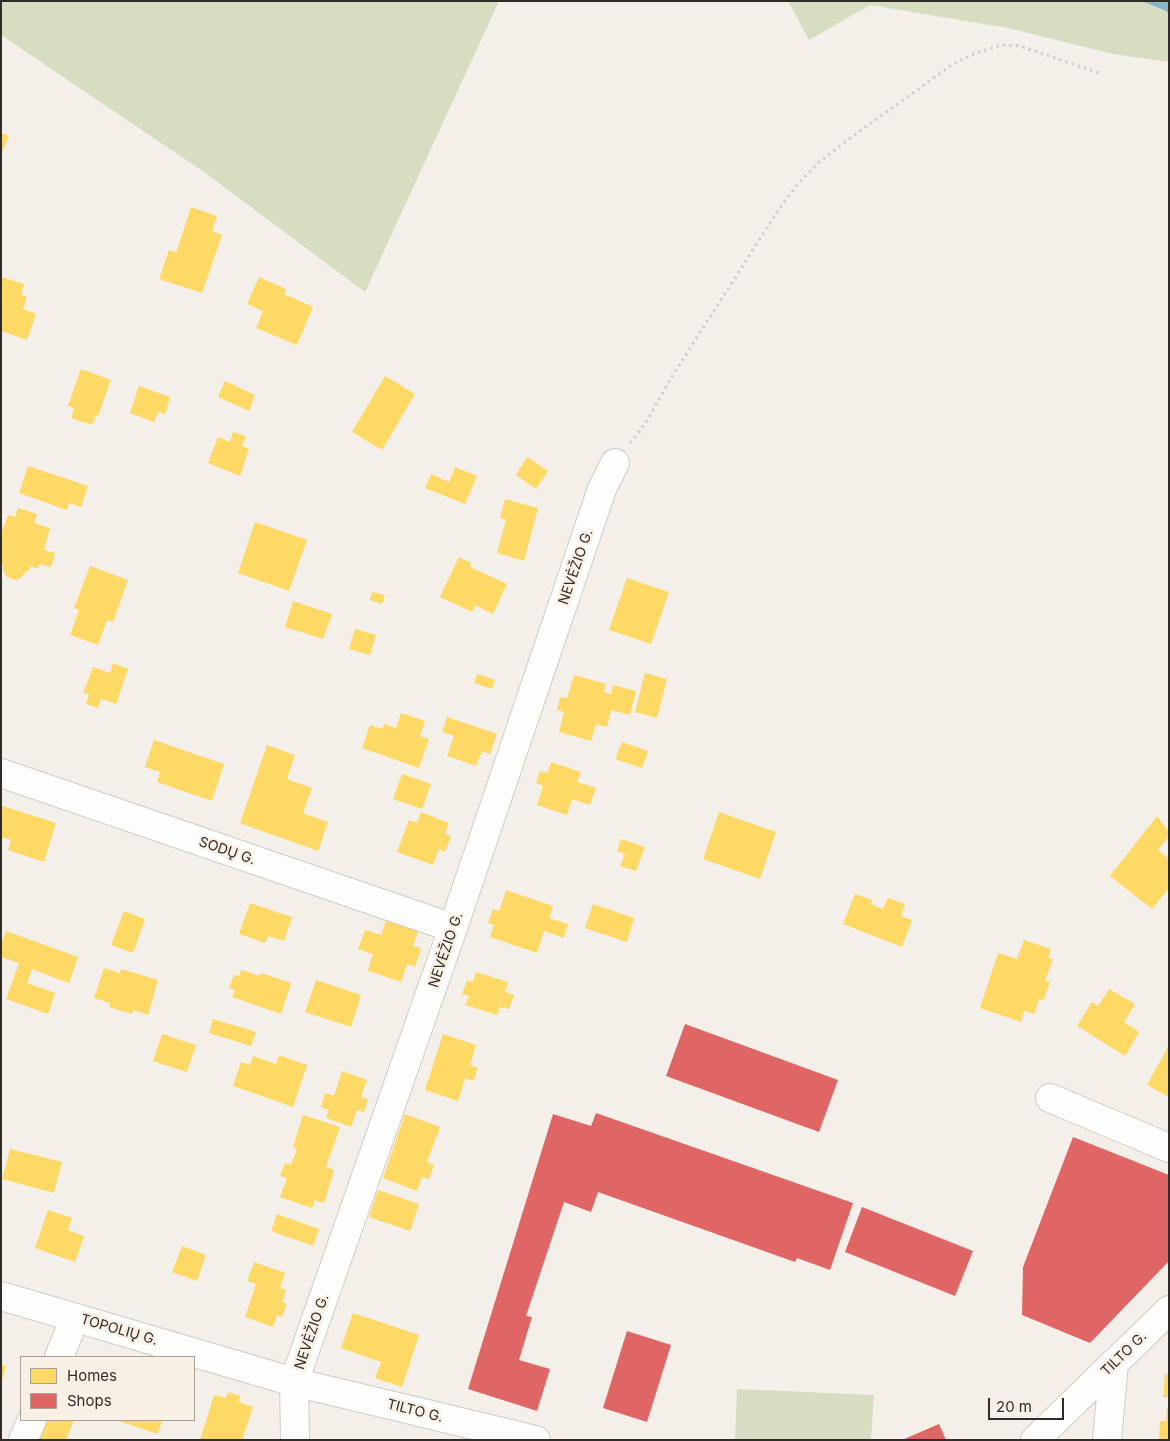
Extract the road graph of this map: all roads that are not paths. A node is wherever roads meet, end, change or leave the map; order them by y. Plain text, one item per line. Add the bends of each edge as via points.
1 (615, 463) road end
2 (1, 773) edge
3 (453, 928) junction
4 (1050, 1098) dead end
5 (1169, 1148) edge
6 (1, 1296) edge
7 (1169, 1310) edge
8 (75, 1318) junction
9 (59, 1356) edge
10 (1114, 1363) junction
11 (294, 1382) junction
12 (32, 1421) edge
13 (23, 1440) edge
14 (294, 1440) edge
15 (536, 1440) edge
16 (1036, 1440) edge
17 (1107, 1440) edge

1 - 3 street, NEVĖŽIO G. via 602,489
2 - 3 street, SODŲ G.
3 - 11 street, NEVĖŽIO G.
4 - 5 street
6 - 8 street, TOPOLIŲ G.
7 - 10 street, TILTO G.
8 - 9 street
8 - 11 street, TOPOLIŲ G.
10 - 16 street, TILTO G.
10 - 17 street
11 - 14 street, NEVĖŽIO G.
11 - 15 street, TILTO G.
12 - 13 street

